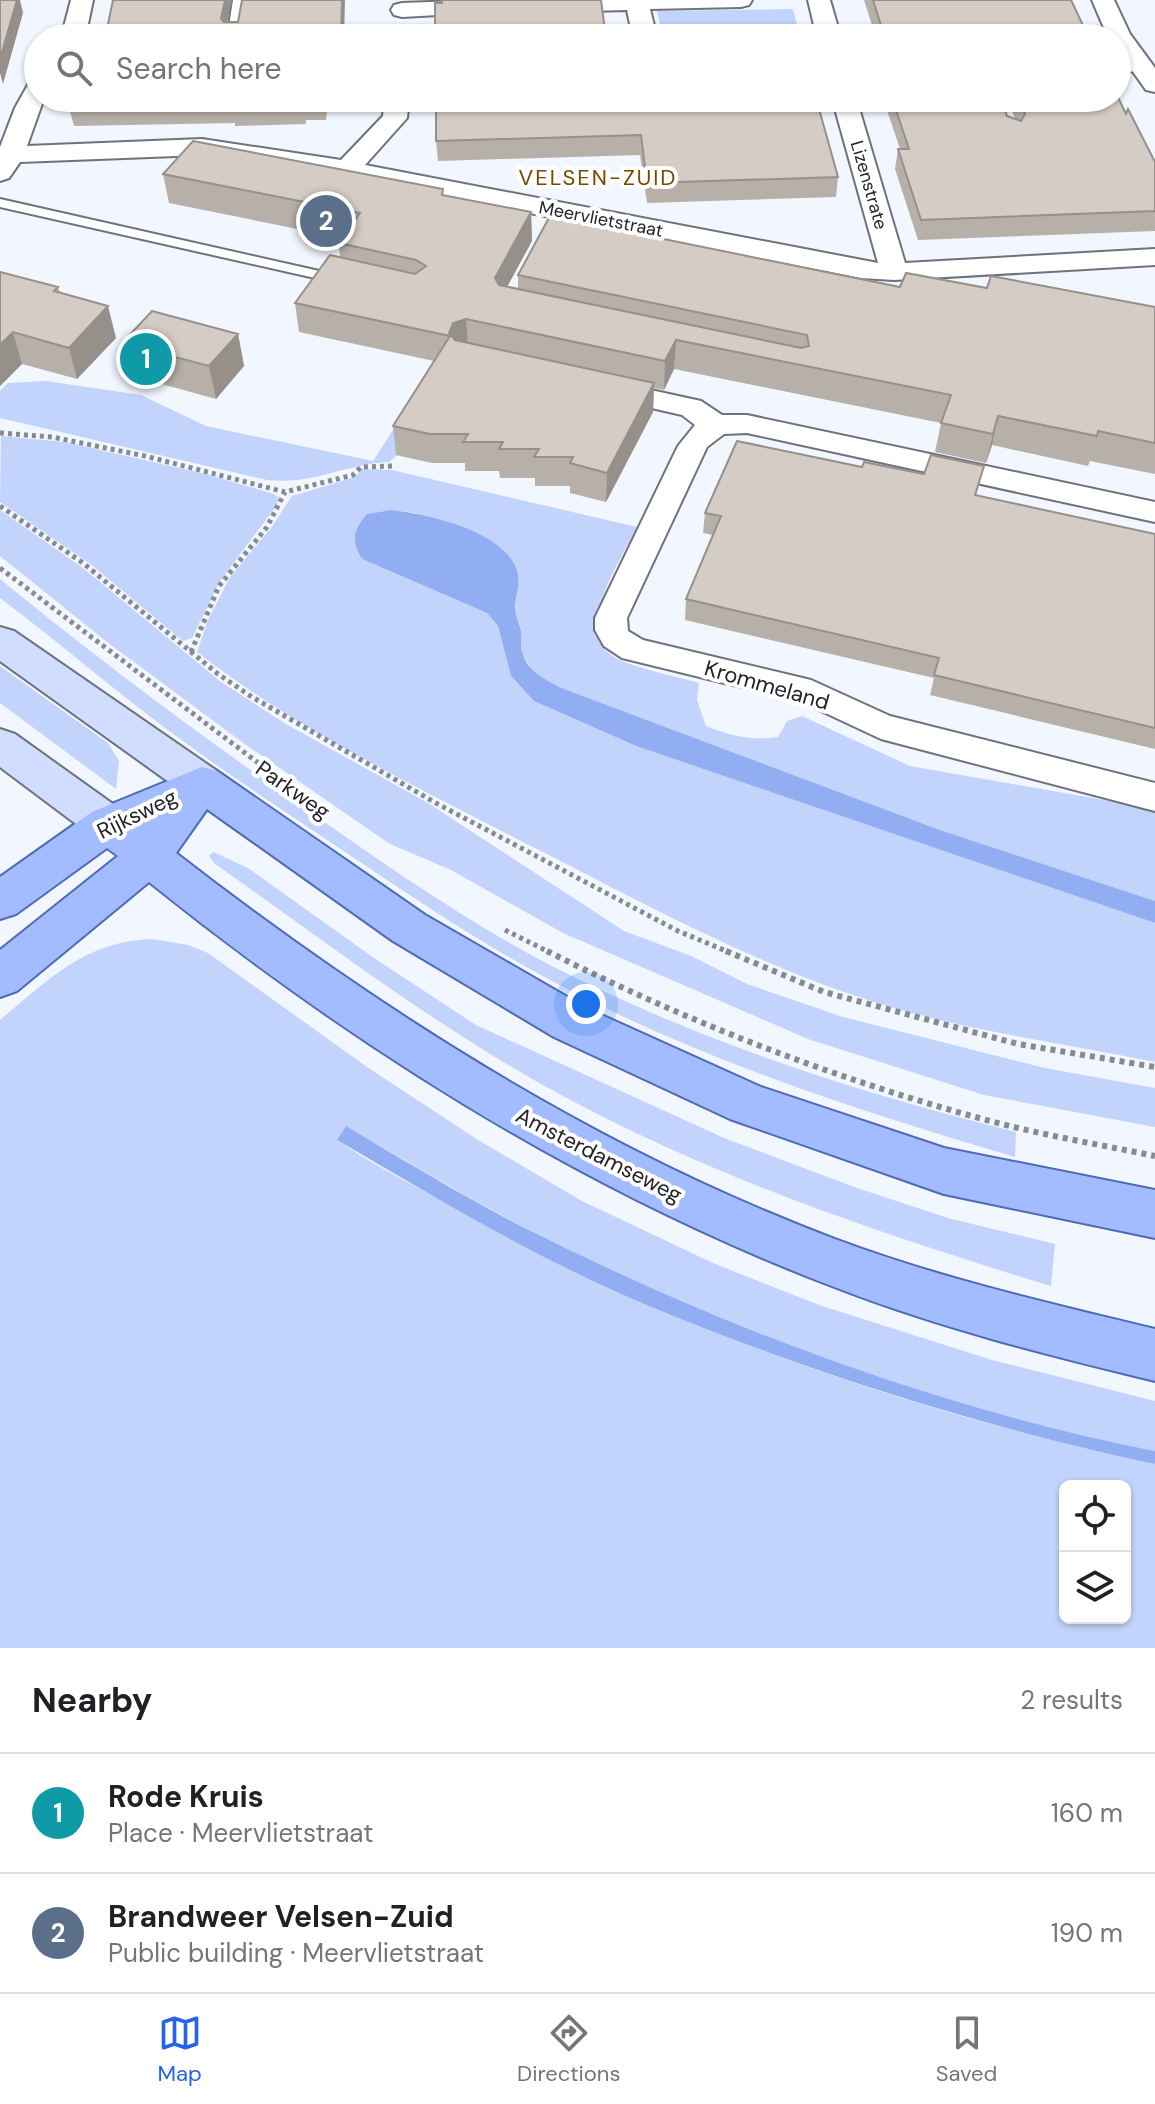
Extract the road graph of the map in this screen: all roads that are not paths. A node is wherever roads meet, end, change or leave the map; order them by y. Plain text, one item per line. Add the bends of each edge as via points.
1 (82, 0) edge
2 (239, 0) edge
3 (741, 0) edge
4 (819, 0) edge
5 (1103, 0) edge
6 (637, 3) junction
7 (402, 5) edge
8 (76, 24) edge
9 (235, 24) edge
10 (642, 24) edge
11 (825, 24) edge
12 (1114, 24) edge
13 (1131, 51) edge
14 (1150, 76) edge
15 (24, 112) edge
16 (396, 112) edge
17 (848, 112) edge
18 (5, 161) edge
19 (347, 169) junction
20 (0, 203) edge
21 (1155, 257) edge
22 (894, 272) junction
23 (346, 281) edge
24 (572, 382) edge
25 (716, 425) junction
26 (1155, 512) edge
27 (0, 641) edge
28 (0, 745) edge
29 (202, 783) junction
30 (1155, 797) edge
31 (108, 824) junction
32 (148, 857) junction
33 (0, 901) edge
34 (0, 977) edge
35 (1155, 1214) edge
36 (1155, 1226) edge
37 (1155, 1355) edge

1 - 8 street
2 - 9 lane
3 - 6 street
4 - 11 street
5 - 12 street
6 - 7 street
6 - 10 street
13 - 14 street
15 - 18 street
16 - 19 street
17 - 22 street, Lizenstrate
18 - 19 street, Meervlietstraat via 202,147
19 - 22 street, Meervlietstraat via 555,218
20 - 23 lane
21 - 22 street, Meervlietstraat
24 - 25 street via 691,408
25 - 26 street via 747,424
25 - 30 street, Krommeland via 693,446 611,618 612,635 620,644 811,692 881,726
27 - 29 main road
28 - 31 main road
29 - 31 main road, Rijksweg
29 - 32 main road, Rijksweg
29 - 35 main road via 422,936 571,1023 748,1104 944,1171
31 - 32 main road, Amsterdamseweg
31 - 33 main road, Rijksweg
32 - 34 main road, Rijksweg
32 - 37 main road, Amsterdamseweg via 347,1006 526,1119 709,1211 905,1288 1027,1325
35 - 36 lane

